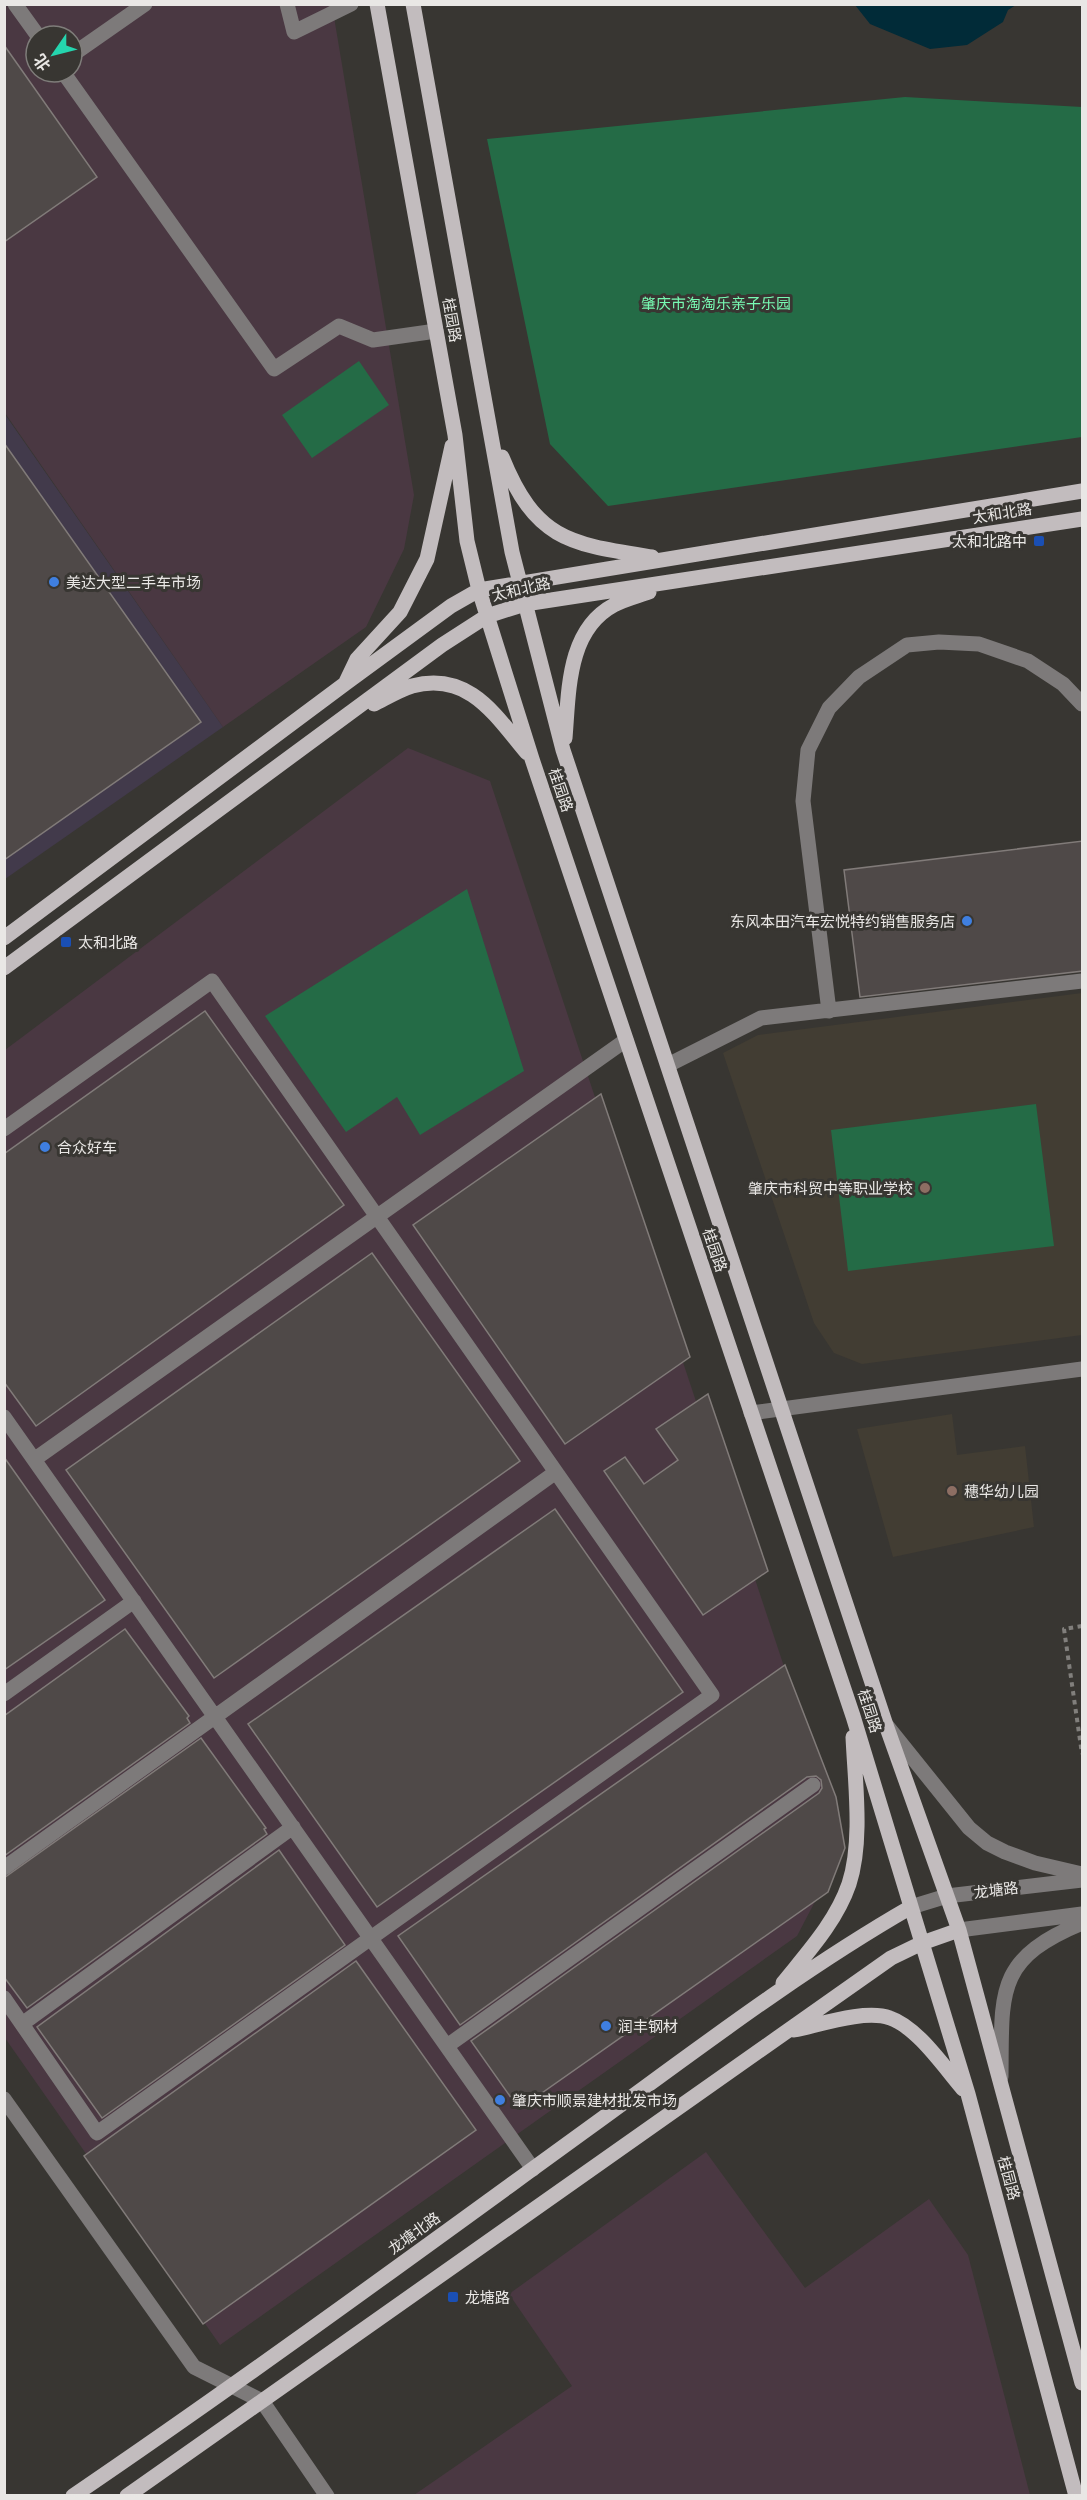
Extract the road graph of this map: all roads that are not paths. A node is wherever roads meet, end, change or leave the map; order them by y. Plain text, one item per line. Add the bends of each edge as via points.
1 (15, 4) edge
2 (145, 4) edge
3 (287, 4) edge
4 (351, 4) edge
5 (377, 4) edge
6 (414, 4) edge
7 (29, 24) edge
8 (84, 47) edge
9 (72, 84) edge
10 (436, 331) junction
11 (491, 431) junction
12 (454, 435) junction
13 (1083, 491) edge
14 (1083, 519) edge
15 (667, 559) junction
16 (685, 580) junction
17 (520, 584) junction
18 (478, 590) junction
19 (525, 604) junction
20 (487, 615) junction
21 (346, 683) junction
22 (1083, 704) edge
23 (341, 719) junction
24 (563, 750) junction
25 (532, 759) junction
26 (4, 938) edge
27 (4, 968) edge
28 (1083, 981) edge
29 (829, 1011) junction
30 (626, 1040) junction
31 (668, 1065) junction
32 (4, 1129) edge
33 (377, 1216) junction
34 (1083, 1369) edge
35 (783, 1410) junction
36 (751, 1413) junction
37 (4, 1417) edge
38 (34, 1460) junction
39 (556, 1472) junction
40 (134, 1602) junction
41 (4, 1694) edge
42 (853, 1716) junction
43 (215, 1717) junction
44 (886, 1725) junction
45 (813, 1785) dead end
46 (293, 1827) junction
47 (4, 1868) edge
48 (1083, 1874) edge
49 (1083, 1880) edge
50 (947, 1896) junction
51 (911, 1907) junction
52 (1083, 1914) edge
53 (1083, 1923) edge
54 (959, 1930) junction
55 (371, 1938) junction
56 (922, 1944) junction
57 (773, 1995) junction
58 (4, 1998) edge
59 (22, 2024) junction
60 (785, 2032) junction
61 (447, 2046) junction
62 (1001, 2083) junction
63 (968, 2094) junction
64 (4, 2099) edge
65 (533, 2169) junction
66 (1083, 2383) edge
67 (232, 2388) junction
68 (262, 2401) junction
69 (73, 2496) edge
70 (127, 2496) edge
71 (327, 2496) edge
72 (1076, 2496) edge

1 - 7 street
2 - 8 street
3 - 4 street via 294,32
5 - 10 main road, 桂园路
6 - 11 main road
9 - 10 street via 274,369 339,326 373,340
10 - 12 main road, 桂园路
11 - 15 main road via 514,487 550,530 587,547
11 - 17 main road
12 - 18 main road, 桂园路 via 467,541
12 - 21 main road via 427,559 399,612 357,659
13 - 15 main road, 太和北路
14 - 16 main road, 太和北路
15 - 17 main road, 太和北路
16 - 19 main road, 太和北路
16 - 24 main road via 615,604 597,617 585,633 571,669
17 - 18 main road, 太和北路
17 - 19 main road
18 - 20 main road, 桂园路
18 - 21 main road, 太和北路
19 - 20 main road, 太和北路
19 - 24 main road
20 - 23 main road, 太和北路
20 - 25 main road, 桂园路
21 - 26 main road, 太和北路
22 - 29 street via 1063,684 1028,661 979,644 939,642 907,645 859,677 829,708 808,750 803,801
23 - 25 main road via 411,686 458,686 478,697
23 - 27 main road, 太和北路
24 - 31 main road
25 - 30 main road, 桂园路
28 - 29 street
29 - 31 street via 761,1018
30 - 33 street
30 - 36 main road, 桂园路
31 - 35 main road
32 - 33 street via 212,981
33 - 38 street
33 - 39 street
34 - 35 street
35 - 36 street
35 - 44 main road
36 - 42 main road, 桂园路
37 - 38 street
38 - 40 street
39 - 43 street
39 - 55 street via 712,1695
40 - 41 street
40 - 43 street
42 - 51 main road, 桂园路
42 - 57 main road via 855,1847 849,1883 816,1942
43 - 46 street
43 - 47 street
44 - 48 street via 969,1828 987,1843 1035,1863
44 - 50 main road
45 - 61 street
46 - 55 street
46 - 59 street
49 - 50 street, 龙塘路
50 - 51 street, 龙塘路
50 - 54 main road
51 - 56 main road, 桂园路
51 - 57 main road
52 - 54 street
53 - 62 street via 1051,1936 1032,1950 1007,1984 1002,2010
54 - 56 main road
54 - 62 main road
55 - 59 street via 97,2133
55 - 61 street
56 - 60 main road via 891,1958
56 - 63 main road, 桂园路
57 - 65 main road, 龙塘北路
58 - 59 street
60 - 63 main road via 867,2016 889,2017 906,2026
60 - 68 main road
61 - 65 street
62 - 66 main road
63 - 72 main road, 桂园路
64 - 67 street via 194,2367
65 - 67 main road, 龙塘北路
67 - 68 street
67 - 69 main road, 龙塘北路
68 - 70 main road
68 - 71 street

